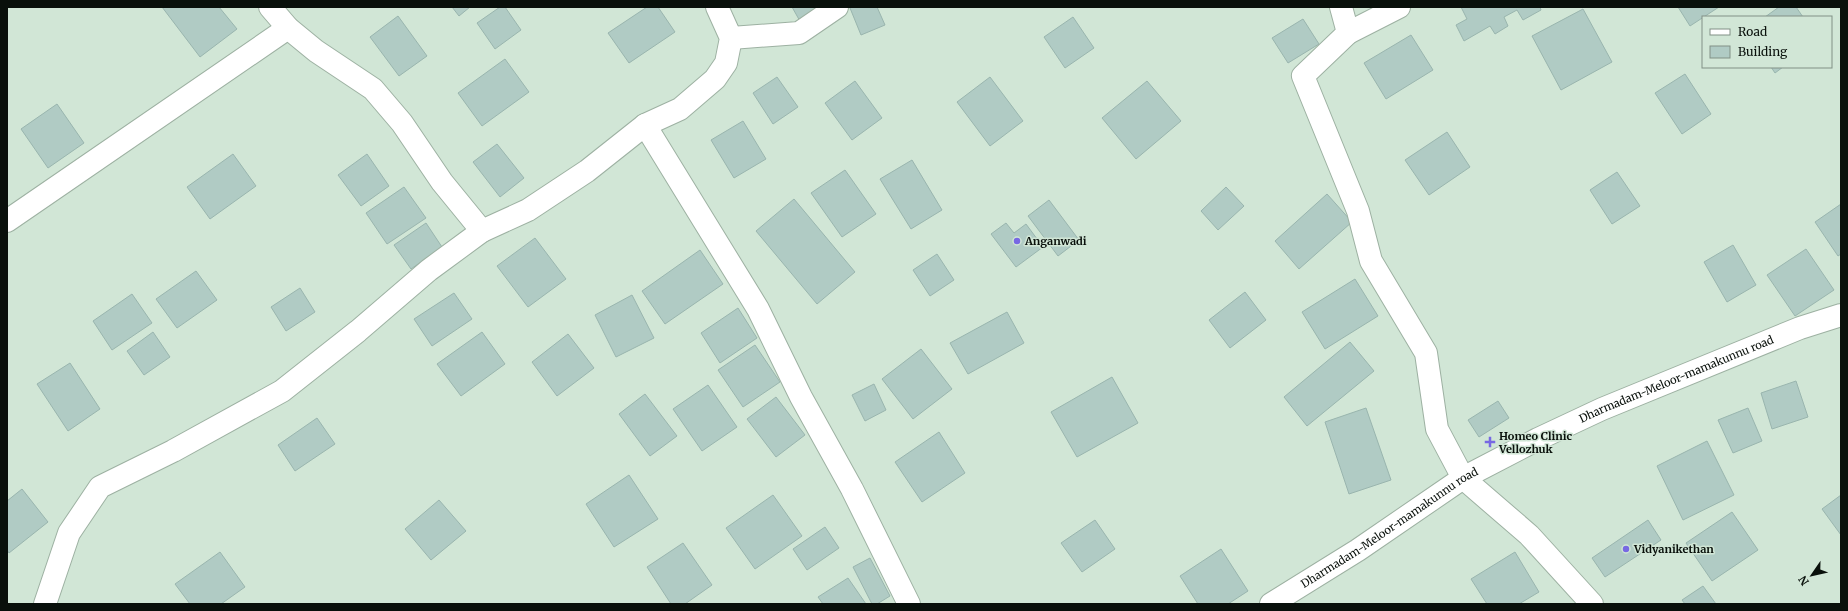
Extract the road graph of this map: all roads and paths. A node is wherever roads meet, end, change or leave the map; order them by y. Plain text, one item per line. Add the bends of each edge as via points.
1 (270, 7) edge
2 (717, 7) edge
3 (837, 7) edge
4 (1341, 7) edge
5 (1399, 7) edge
6 (288, 28) junction
7 (1348, 33) junction
8 (731, 38) junction
9 (645, 126) junction
10 (7, 221) edge
11 (482, 231) junction
12 (1841, 315) edge
13 (1463, 478) junction
14 (45, 604) edge
15 (909, 604) edge
16 (1271, 604) edge
17 (1592, 604) edge

1 - 6 street
2 - 8 street
3 - 8 street via 799,33
4 - 7 street
5 - 7 street
6 - 10 street
6 - 11 street via 316,52 373,89 402,123 442,182
7 - 13 street via 1303,76 1358,211 1372,261 1426,353 1437,429
8 - 9 street via 726,63 715,79 680,109
9 - 11 street via 587,171 528,210
9 - 15 street via 758,309
11 - 14 street via 429,270 282,391 173,451 100,487 69,533
12 - 13 street, Dharmadam-Meloor-mamakunnu road via 1800,328 1602,409
13 - 16 street, Dharmadam-Meloor-mamakunnu road via 1358,550
13 - 17 street via 1528,535

